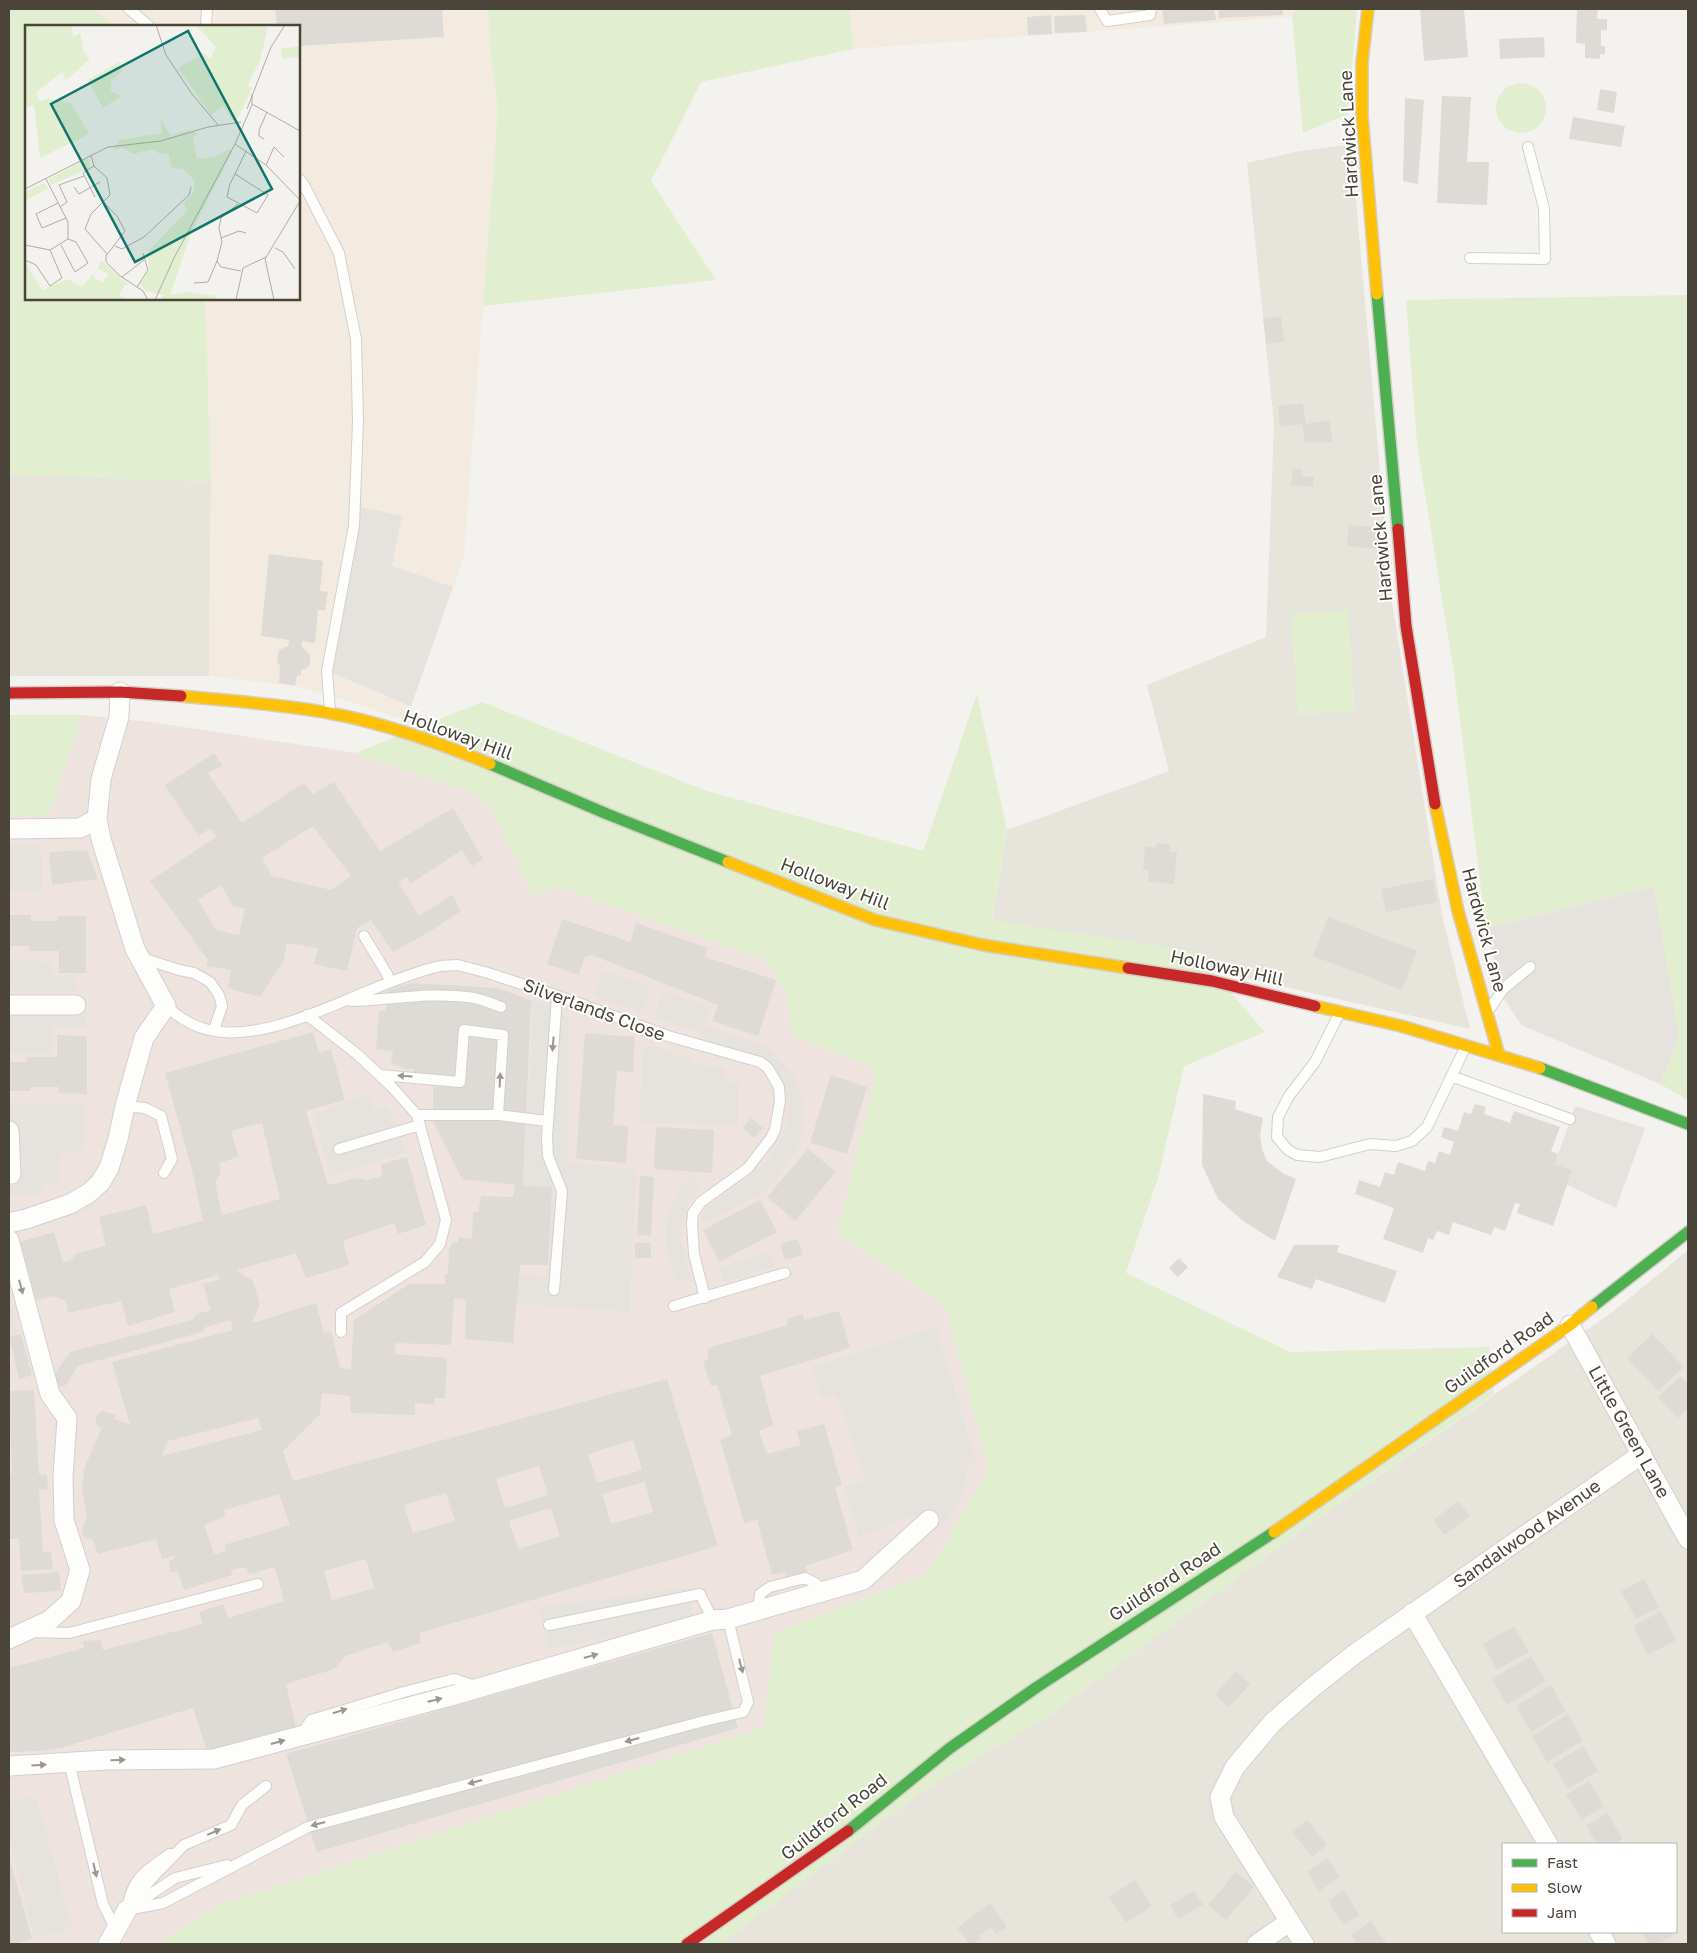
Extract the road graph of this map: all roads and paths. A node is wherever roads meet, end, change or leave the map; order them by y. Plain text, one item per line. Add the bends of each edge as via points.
1 (129, 9) edge
2 (207, 9) edge
3 (1100, 9) edge
4 (1151, 9) edge
5 (1368, 9) edge
6 (148, 25) edge
7 (206, 25) edge
8 (1528, 146) dead end
9 (300, 180) edge
10 (1470, 258) dead end
11 (9, 692) edge
12 (120, 692) junction
13 (330, 713) junction
14 (97, 819) junction
15 (9, 829) edge
16 (364, 936) dead end
17 (139, 957) junction
18 (1530, 967) dead end
19 (390, 982) junction
20 (557, 996) junction
21 (345, 1001) junction
22 (9, 1005) edge
23 (76, 1005) dead end
24 (166, 1006) junction
25 (501, 1007) dead end
26 (1340, 1012) junction
27 (1488, 1012) junction
28 (308, 1015) junction
29 (214, 1030) junction
30 (1466, 1045) junction
31 (1499, 1055) junction
32 (380, 1075) junction
33 (1451, 1076) junction
34 (125, 1106) junction
35 (1656, 1112) junction
36 (498, 1115) junction
37 (418, 1120) junction
38 (547, 1120) junction
39 (1570, 1120) dead end
40 (1688, 1124) edge
41 (9, 1131) edge
42 (1682, 1135) dead end
43 (339, 1148) dead end
44 (164, 1173) dead end
45 (11, 1174) dead end
46 (1688, 1219) edge
47 (9, 1223) edge
48 (1688, 1232) edge
49 (9, 1240) edge
50 (1663, 1251) junction
51 (785, 1273) dead end
52 (554, 1290) dead end
53 (705, 1298) junction
54 (674, 1306) dead end
55 (1570, 1325) junction
56 (341, 1332) dead end
57 (1642, 1454) junction
58 (929, 1520) dead end
59 (1688, 1539) edge
60 (258, 1584) dead end
61 (1412, 1613) junction
62 (721, 1620) junction
63 (549, 1625) dead end
64 (17, 1635) edge
65 (69, 1762) junction
66 (9, 1766) edge
67 (266, 1786) dead end
68 (1547, 1843) edge
69 (184, 1845) junction
70 (241, 1862) junction
71 (165, 1865) junction
72 (176, 1878) junction
73 (127, 1910) junction
74 (1289, 1922) junction
75 (1600, 1933) edge
76 (112, 1937) edge
77 (688, 1944) edge
78 (1257, 1944) edge
79 (1304, 1944) edge
80 (1606, 1944) edge

1 - 6 lane
2 - 7 lane
3 - 4 lane via 1107,21 1150,15
5 - 27 main road, Hardwick Lane via 1362,63 1362,115 1406,626 1432,788 1458,911
8 - 10 lane via 1544,208 1545,259
9 - 13 lane via 339,253 356,339 358,421 354,526 327,670
11 - 12 main road, Holloway Hill
12 - 13 main road, Holloway Hill via 215,698
12 - 14 street via 119,717 101,779
13 - 26 main road, Holloway Hill via 410,735 478,759 874,920 983,945 1212,981
14 - 15 street via 80,828
14 - 17 street via 100,839
16 - 19 lane
17 - 24 street
17 - 29 lane via 194,973 210,982 222,1006
18 - 27 lane via 1503,989
19 - 20 lane, Silverlands Close via 432,968 458,965
19 - 21 lane, Silverlands Close
20 -> 38 lane
20 - 53 lane, Silverlands Close via 668,1036 760,1062 774,1075 780,1101 771,1138 748,1168 701,1202 693,1213 694,1254
21 - 25 lane via 461,996
21 - 28 lane, Silverlands Close
22 - 23 street
24 - 29 lane, Silverlands Close via 178,1017
24 - 34 street via 144,1038
26 - 30 main road, Holloway Hill
26 - 33 lane via 1315,1062 1289,1096 1278,1117 1277,1137 1288,1150 1297,1155 1320,1157 1370,1144 1396,1146 1412,1141 1427,1127
27 - 31 main road, Hardwick Lane
28 - 29 lane, Silverlands Close via 246,1031
28 - 32 lane
30 - 31 main road, Holloway Hill
30 - 33 lane
31 - 35 main road, Holloway Hill
36 -> 32 lane via 503,1035 464,1030 460,1082
32 - 37 lane
33 - 39 lane
34 - 44 lane via 145,1108 160,1116 172,1160
34 - 47 street via 109,1168 100,1183 70,1204
35 - 40 main road, Holloway Hill
35 - 42 main road, Holloway Hill
36 - 37 lane
36 - 38 lane
37 - 43 lane
37 - 56 lane via 446,1220 440,1244 425,1262 341,1313
38 - 52 lane via 548,1156 562,1191
41 - 45 street
46 - 50 main road
48 - 50 main road
49 -> 64 street via 50,1394 67,1418 64,1520 80,1570 71,1601 50,1620
50 - 55 main road, Guildford Road
51 - 53 lane
53 - 54 lane
55 - 57 street, Little Green Lane
55 - 77 main road, Guildford Road via 1305,1511 1029,1692 936,1759 836,1841
57 - 59 street, Little Green Lane
57 - 61 street, Sandalwood Avenue
58 - 62 street via 863,1580
60 - 64 lane via 70,1633
61 - 68 street
61 - 74 street, Sandalwood Avenue via 1320,1681 1273,1722 1235,1767 1220,1797 1224,1817
62 - 63 lane via 700,1594
65 -> 62 street via 214,1759
62 -> 70 lane via 748,1702 743,1712 308,1827
66 -> 65 street
65 -> 76 lane
69 -> 67 lane via 231,1825 242,1805
69 - 71 lane
69 - 73 lane via 145,1871 130,1891
70 - 72 lane
70 - 73 lane via 163,1903
71 - 72 lane via 173,1870
71 - 73 lane
72 - 73 lane
73 - 76 street
74 - 78 street
74 - 79 street, Sandalwood Avenue
75 - 80 street

